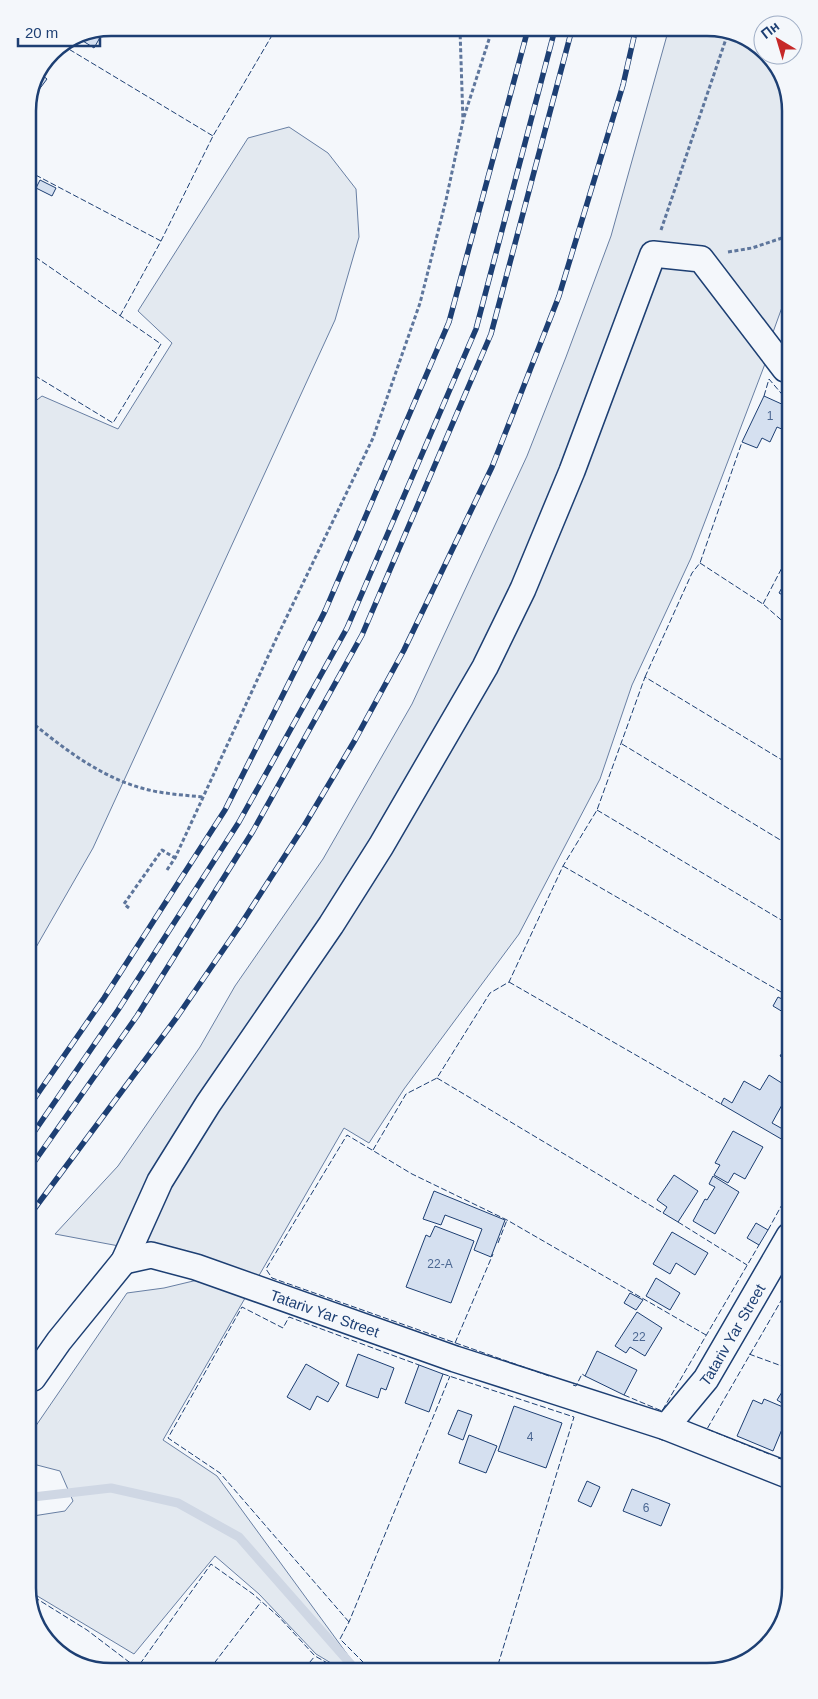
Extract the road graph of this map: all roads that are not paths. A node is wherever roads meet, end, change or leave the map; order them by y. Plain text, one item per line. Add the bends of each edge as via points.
1 (782, 364) edge
2 (782, 1248) edge
3 (124, 1261) junction
4 (36, 1374) edge
5 (666, 1427) junction
6 (782, 1473) edge

1 - 3 street via 700,259 653,254 572,471 523,589 485,667 381,846 160,1181
2 - 5 street, Tatariv Yar Street via 706,1379
3 - 4 street via 59,1340
3 - 5 street, Tatariv Yar Street via 151,1255 196,1267 455,1359
5 - 6 street, Tatariv Yar Street

